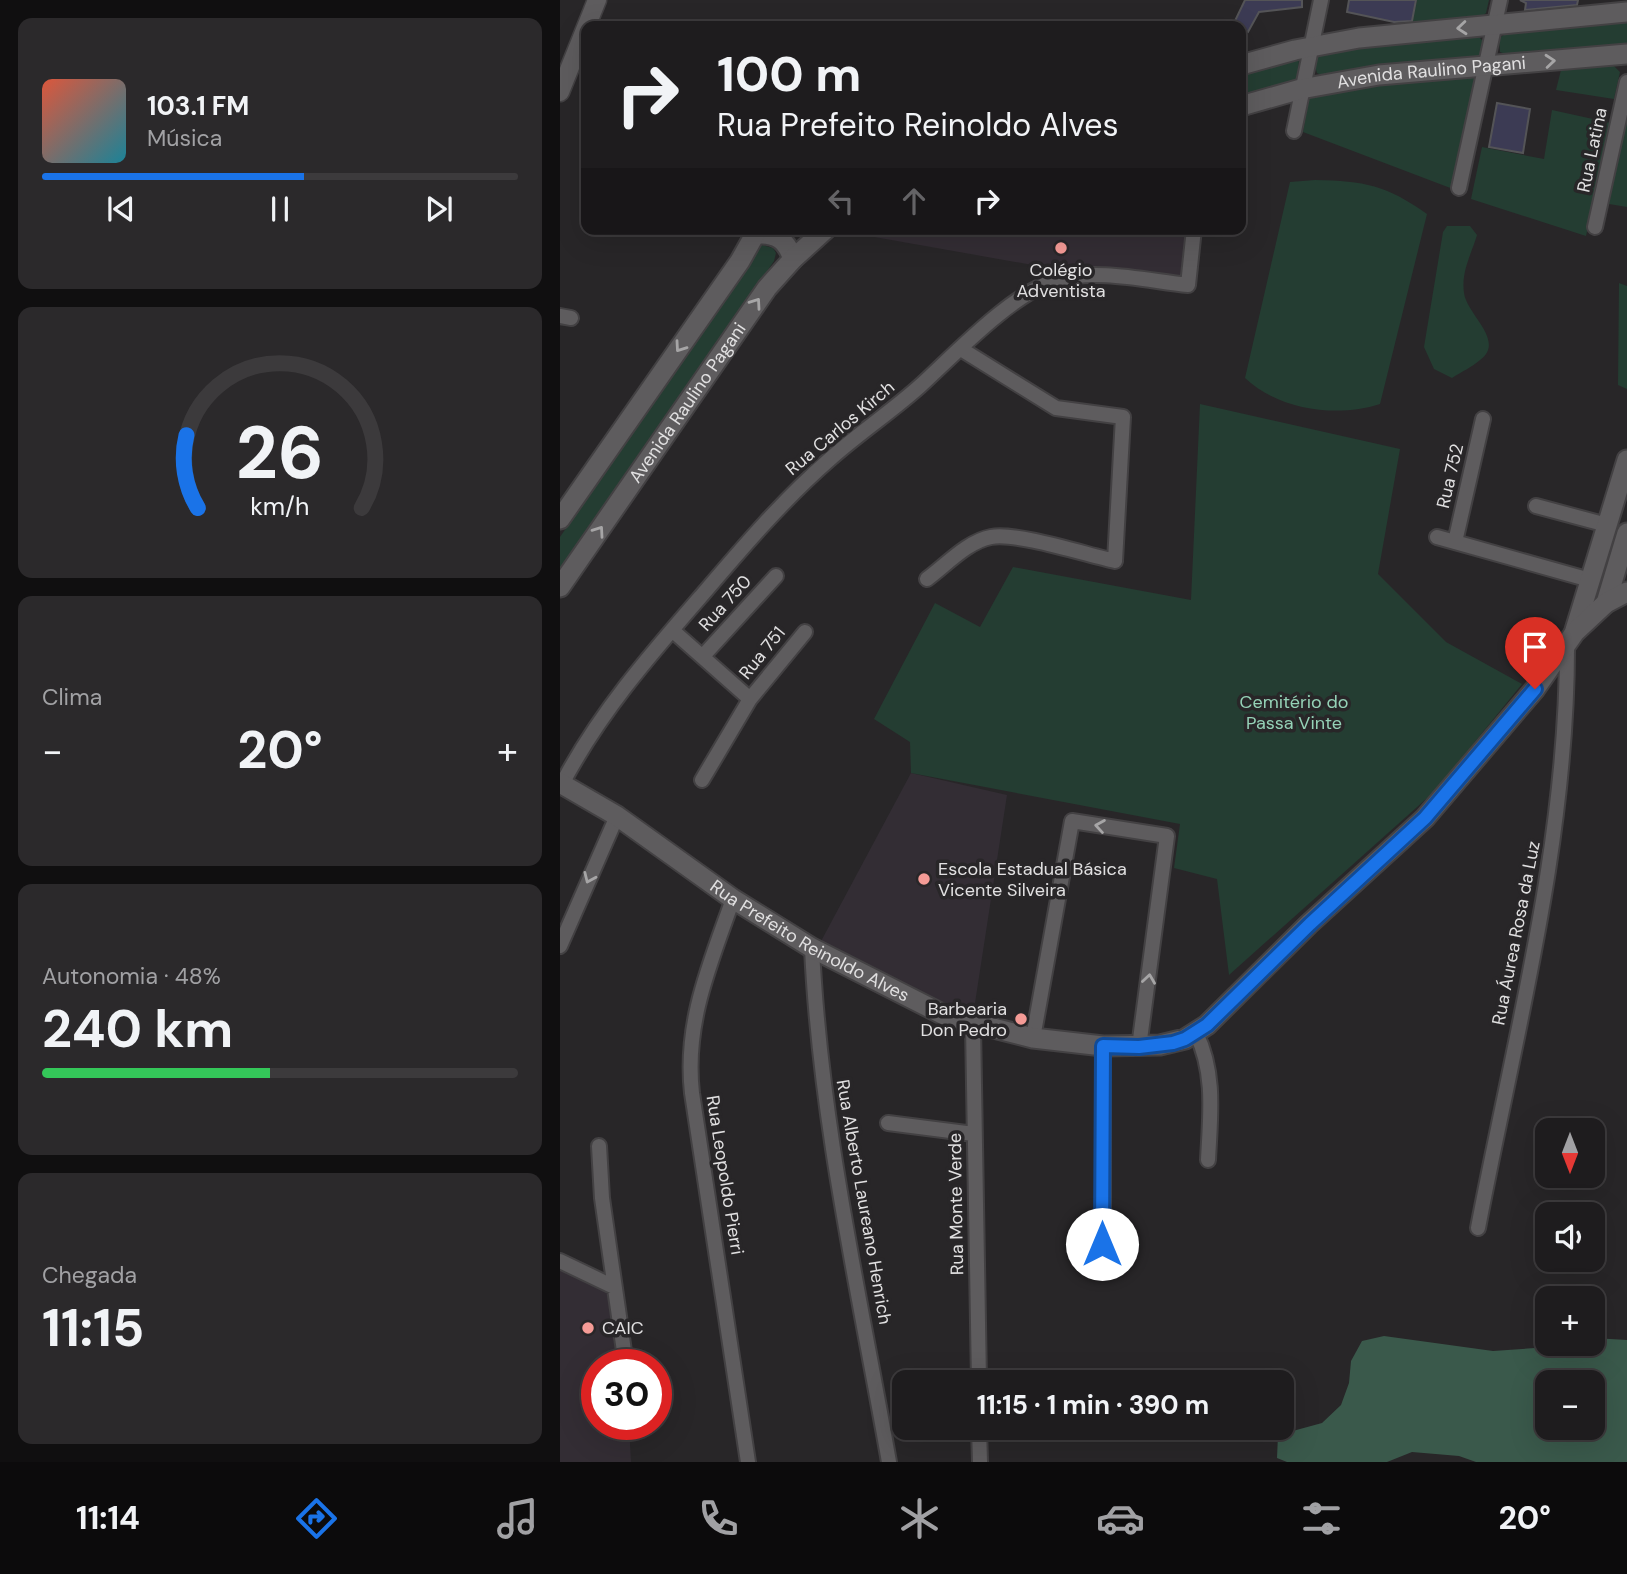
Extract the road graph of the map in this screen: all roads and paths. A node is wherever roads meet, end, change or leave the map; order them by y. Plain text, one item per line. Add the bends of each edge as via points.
1 (597, 0) edge
2 (1321, 0) edge
3 (1500, 0) edge
4 (1627, 12) edge
5 (589, 21) edge
6 (1494, 25) junction
7 (581, 40) edge
8 (1310, 47) junction
9 (1627, 54) edge
10 (1246, 64) edge
11 (1487, 66) junction
12 (1627, 82) edge
13 (1301, 89) junction
14 (560, 92) edge
15 (1246, 105) edge
16 (1294, 131) dead end
17 (1460, 188) dead end
18 (1595, 227) dead end
19 (755, 235) edge
20 (773, 235) edge
21 (819, 235) edge
22 (1193, 235) edge
23 (793, 259) junction
24 (961, 349) junction
25 (1483, 419) dead end
26 (1627, 460) edge
27 (1536, 506) dead end
28 (560, 519) edge
29 (1607, 524) junction
30 (1627, 533) edge
31 (1437, 537) dead end
32 (1455, 542) junction
33 (1592, 574) junction
34 (776, 576) dead end
35 (927, 579) dead end
36 (560, 587) edge
37 (1627, 592) edge
38 (1606, 603) junction
39 (672, 630) junction
40 (805, 632) dead end
41 (1571, 638) junction
42 (703, 656) junction
43 (750, 699) junction
44 (702, 780) dead end
45 (561, 784) edge
46 (617, 816) junction
47 (733, 899) junction
48 (560, 946) edge
49 (812, 948) junction
50 (973, 1025) junction
51 (1196, 1033) junction
52 (1033, 1038) junction
53 (1103, 1046) junction
54 (1139, 1047) junction
55 (888, 1123) dead end
56 (974, 1134) junction
57 (599, 1146) dead end
58 (1208, 1160) dead end
59 (1478, 1228) dead end
60 (1102, 1244) dead end
61 (560, 1261) edge
62 (614, 1287) junction
63 (624, 1349) edge
64 (979, 1370) edge
65 (979, 1440) edge
66 (748, 1462) edge
67 (889, 1462) edge
68 (980, 1462) edge

1 - 5 street
2 - 8 street
3 - 6 street
4 - 6 main road
6 -> 8 main road
6 - 11 street
7 - 14 street
8 - 10 main road
8 - 13 street
11 -> 9 main road, Avenida Raulino Pagani
11 - 13 main road, Avenida Raulino Pagani via 1379,75
11 - 17 street
12 - 18 street, Rua Latina
13 - 15 main road, Avenida Raulino Pagani
13 - 16 street
19 -> 28 main road
20 - 23 main road via 789,247
21 - 23 main road, Avenida Raulino Pagani
22 - 24 street, Rua Carlos Kirch via 1188,285 1092,276 1057,279 1029,293
36 -> 23 main road, Avenida Raulino Pagani via 767,288
24 - 35 street via 1056,408 1123,417 1115,562 992,537 973,545
24 - 39 street, Rua Carlos Kirch via 795,491
25 - 32 street, Rua 752
26 - 29 main road
27 - 29 street
29 - 33 main road
30 - 38 main road
31 - 32 street
32 - 33 street
33 - 38 main road
33 - 41 main road
34 - 42 street, Rua 750
37 - 38 main road, Rua Prefeito Reinoldo Alves
38 - 41 main road, Rua Prefeito Reinoldo Alves
39 - 42 street
39 - 45 street, Rua Carlos Kirch via 603,714
40 - 43 street, Rua 751
41 - 51 main road, Rua Prefeito Reinoldo Alves via 1535,689 1425,818
41 - 59 street, Rua Áurea Rosa da Luz via 1566,746 1551,861
42 - 43 street
43 - 44 street, Rua 751
45 - 46 main road, Rua Prefeito Reinoldo Alves
46 - 47 main road, Rua Prefeito Reinoldo Alves
46 -> 48 street
47 - 49 main road, Rua Prefeito Reinoldo Alves
47 - 66 street, Rua Leopoldo Pierri via 695,1009 690,1075
49 - 50 main road, Rua Prefeito Reinoldo Alves via 922,1006
49 - 67 street, Rua Alberto Laureano Henrich via 826,1100
50 - 52 main road, Rua Prefeito Reinoldo Alves
50 - 56 street, Rua Monte Verde
51 - 54 main road, Rua Prefeito Reinoldo Alves via 1173,1043
51 - 58 street via 1210,1077
52 - 53 main road, Rua Prefeito Reinoldo Alves
54 -> 52 street via 1167,836 1072,821
53 - 54 main road, Rua Prefeito Reinoldo Alves
53 - 60 street
55 - 56 street
56 - 64 street, Rua Monte Verde
57 - 62 street
61 - 62 street
62 - 63 street
65 - 68 street

